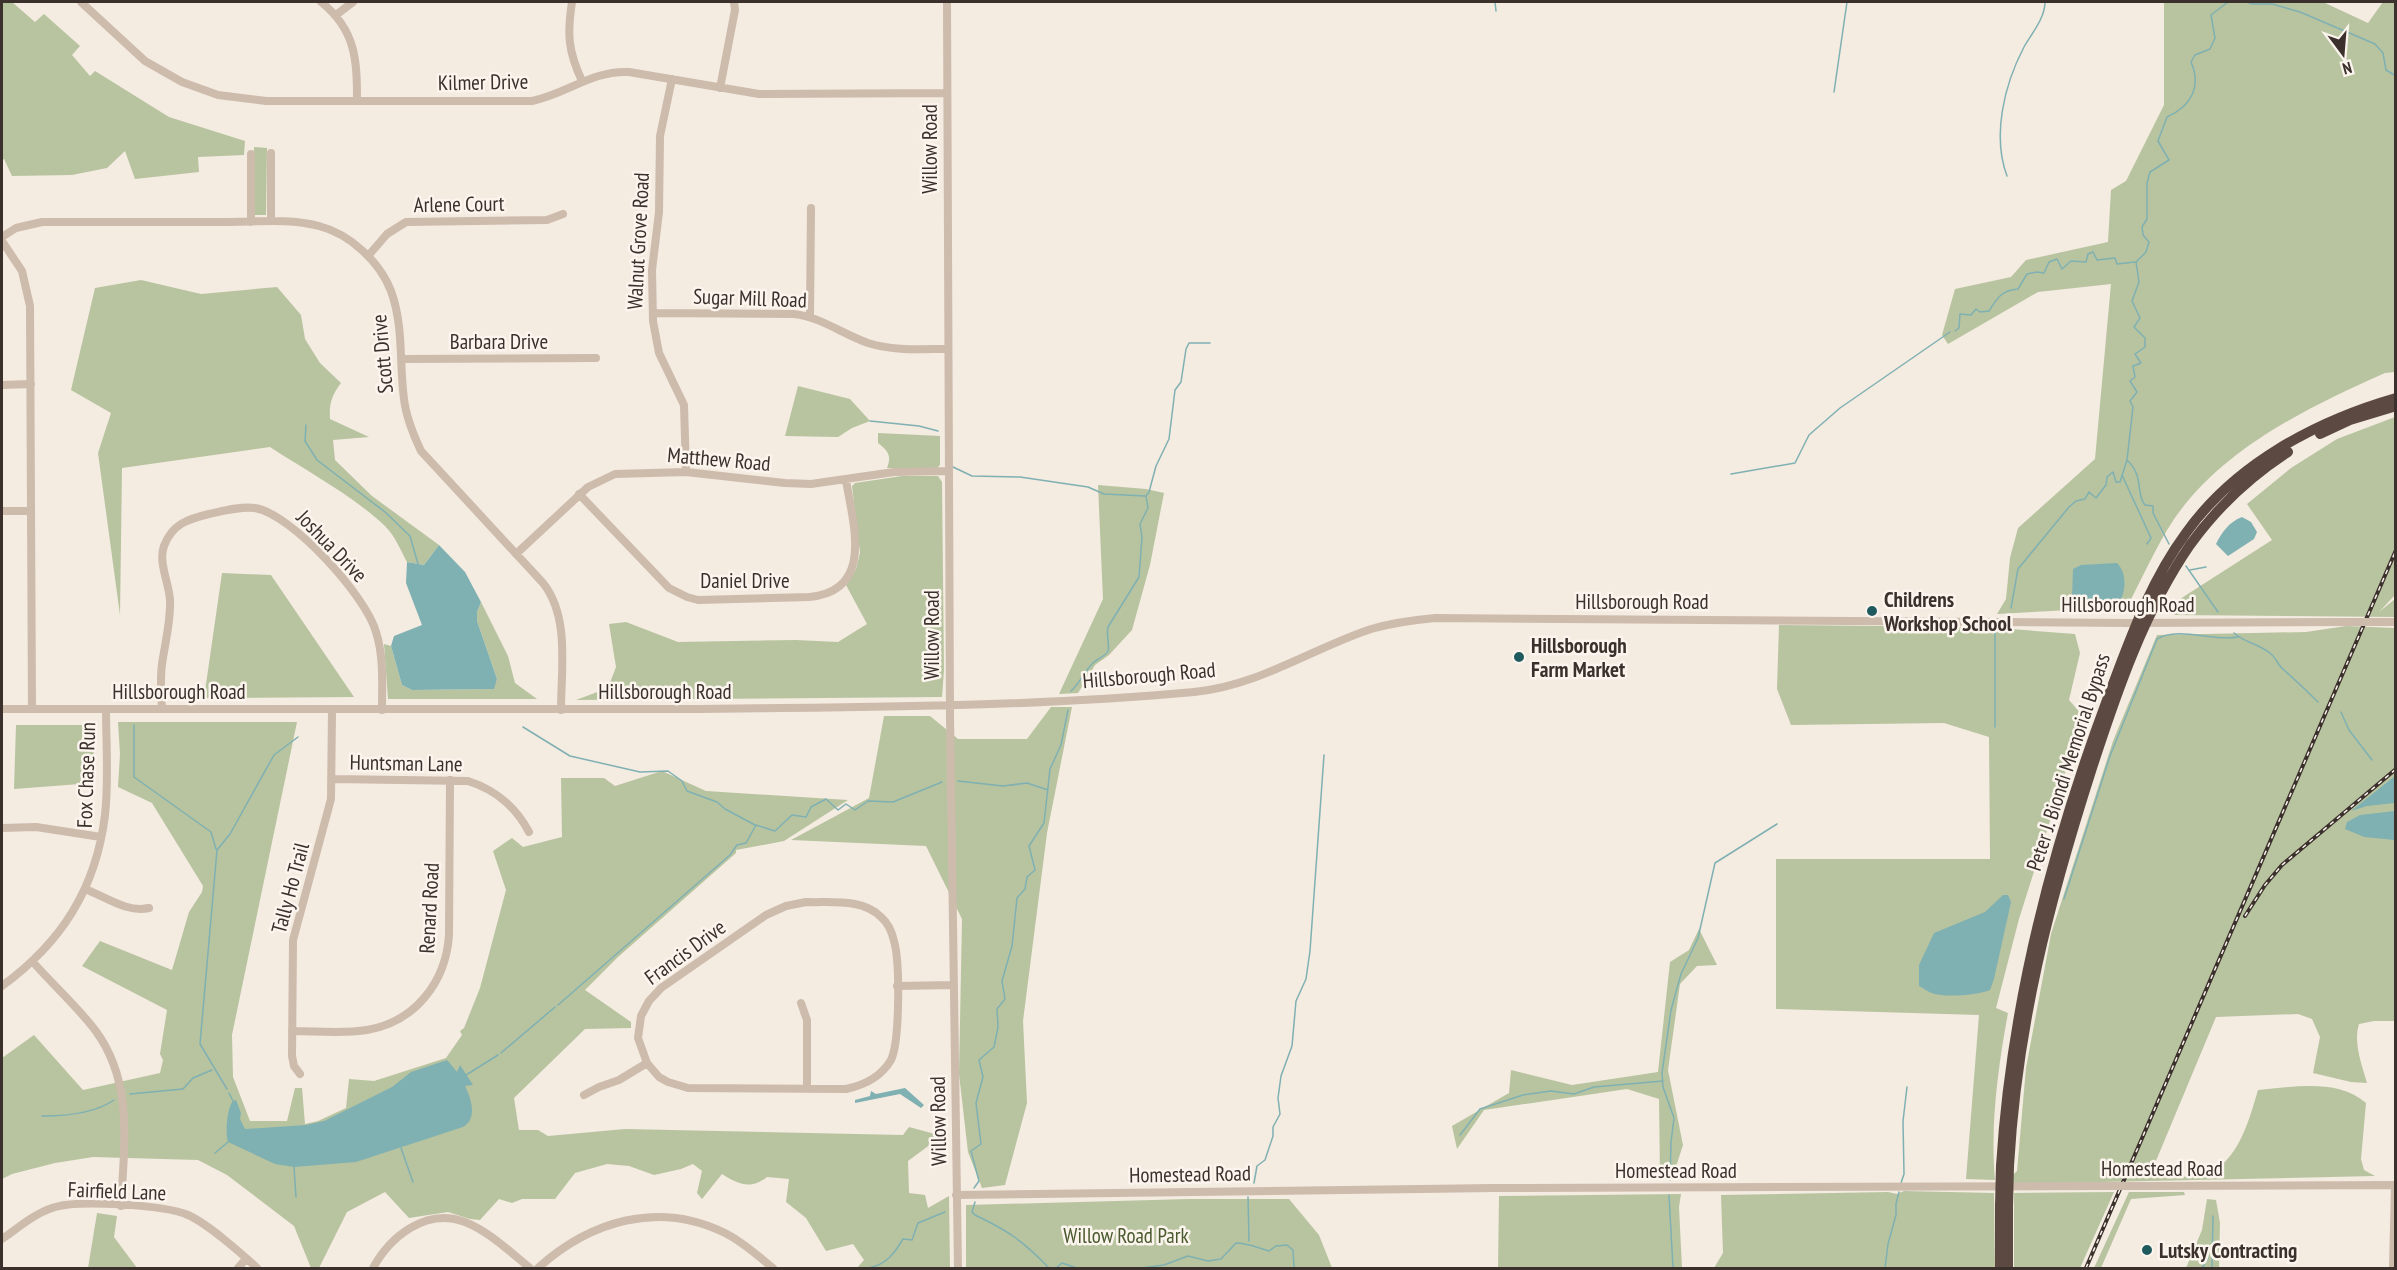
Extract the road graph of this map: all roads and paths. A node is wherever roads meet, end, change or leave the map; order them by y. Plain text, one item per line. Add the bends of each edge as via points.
1 (81, 2) edge
2 (321, 2) edge
3 (353, 2) edge
4 (572, 2) edge
5 (734, 2) edge
6 (947, 2) edge
7 (336, 15) junction
8 (672, 79) junction
9 (582, 81) junction
10 (720, 88) junction
11 (947, 93) junction
12 (357, 101) junction
13 (271, 153) dead end
14 (251, 154) dead end
15 (811, 208) dead end
16 (563, 214) dead end
17 (271, 221) junction
18 (251, 222) junction
19 (2, 239) edge
20 (368, 256) junction
21 (653, 313) junction
22 (810, 316) junction
23 (947, 349) junction
24 (596, 358) dead end
25 (402, 359) junction
26 (31, 384) junction
27 (2, 385) edge
28 (2396, 398) edge
29 (2396, 406) edge
30 (948, 471) junction
31 (686, 472) junction
32 (846, 480) junction
33 (579, 494) junction
34 (2, 511) edge
35 (31, 511) junction
36 (516, 554) junction
37 (2396, 622) edge
38 (2140, 623) junction
39 (950, 706) junction
40 (2, 709) edge
41 (32, 709) junction
42 (106, 709) junction
43 (162, 709) junction
44 (332, 710) junction
45 (382, 710) junction
46 (561, 710) junction
47 (333, 779) junction
48 (450, 780) junction
49 (2, 828) edge
50 (529, 832) dead end
51 (101, 837) junction
52 (85, 889) junction
53 (149, 908) dead end
54 (33, 962) junction
55 (954, 985) junction
56 (2, 986) edge
57 (897, 986) junction
58 (801, 1003) dead end
59 (292, 1031) junction
60 (647, 1064) junction
61 (300, 1074) dead end
62 (807, 1088) junction
63 (584, 1095) dead end
64 (2395, 1185) edge
65 (956, 1195) junction
66 (121, 1206) junction
67 (2004, 1206) junction
68 (2, 1239) edge
69 (246, 1259) junction
70 (238, 1269) edge
71 (257, 1269) edge
72 (373, 1269) edge
73 (530, 1269) edge
74 (538, 1269) edge
75 (773, 1269) edge
76 (958, 1269) edge
77 (2000, 1269) edge
78 (2008, 1269) edge
79 (2393, 1269) edge

1 - 12 street, Kilmer Drive via 145,61 203,91 252,101
2 - 7 street
3 - 7 street
4 - 9 street via 568,41
5 - 10 street
6 - 11 street, Willow Road
7 - 12 street via 354,51
8 - 9 street, Kilmer Drive via 613,71
8 - 10 street, Kilmer Drive
8 - 21 street, Walnut Grove Road via 660,136
9 - 12 street, Kilmer Drive via 532,101
10 - 11 street, Kilmer Drive via 802,96
11 - 23 street, Willow Road
13 - 17 street
14 - 18 street
15 - 22 street
16 - 20 street, Arlene Court via 547,220 406,222 387,234
17 - 18 street, Scott Drive
17 - 20 street, Scott Drive via 307,223 328,229
18 - 19 street, Scott Drive via 42,222 16,228
19 - 26 street via 27,284
20 - 25 street, Scott Drive via 385,278 395,303
21 - 22 street, Sugar Mill Road
21 - 31 street, Walnut Grove Road via 659,353 684,405
22 - 23 street, Sugar Mill Road via 877,345
23 - 30 street, Willow Road
24 - 25 street, Barbara Drive
25 - 36 street, Scott Drive via 406,410 421,450
26 - 27 street
26 - 35 street
28 - 38 highway, Peter J. Biondi Memorial Bypass via 2353,411 2314,429 2264,459 2223,492 2186,533 2161,574
29 - 38 highway, Peter J. Biondi Memorial Bypass via 2350,420 2316,436 2282,456 2241,489 2191,544
30 - 32 street, Matthew Road via 894,472
30 - 39 street, Willow Road
31 - 32 street, Matthew Road via 785,483
31 - 33 street, Matthew Road via 615,474
32 - 33 street, Daniel Drive via 855,559 838,586 809,597 709,600 678,593
33 - 36 street, Matthew Road
34 - 35 street
35 - 41 street
36 - 46 street, Scott Drive via 543,583 557,608
37 - 38 street, Hillsborough Road, bridge
38 - 39 street, Hillsborough Road via 1420,619 1373,628 1250,680 1213,689
38 - 67 highway, Peter J. Biondi Memorial Bypass, bridge via 2076,786 2031,948 2011,1058
39 - 46 street, Hillsborough Road
39 - 55 street, Willow Road
40 - 41 street, Hillsborough Road
41 - 42 street, Hillsborough Road
42 - 43 street, Hillsborough Road
42 - 51 street, Fox Chase Run
43 - 44 street, Hillsborough Road
43 - 45 street, Joshua Drive via 162,664 170,603 162,558 164,547 171,532 189,518 244,508 264,511 294,528 364,606 381,649
44 - 45 street, Hillsborough Road
44 - 47 street, Tally Ho Trail
45 - 46 street, Hillsborough Road
47 - 48 street, Huntsman Lane
47 - 59 street, Tally Ho Trail via 327,819 293,940
48 - 50 street, Huntsman Lane via 468,781 494,792 510,805
48 - 59 street, Renard Road via 449,935 447,957 434,985 412,1010 380,1027
49 - 51 street via 44,828
51 - 52 street, Fox Chase Run
52 - 53 street via 129,908
52 - 54 street, Fox Chase Run via 63,926
54 - 56 street, Fox Chase Run
54 - 66 street via 92,1026 114,1063 125,1118
55 - 57 street
55 - 65 street, Willow Road
57 - 60 street, Francis Drive via 894,938 887,923 875,912 852,903 806,902 786,906 766,915 655,994 639,1025 639,1045
57 - 62 street, Francis Drive via 896,1045 882,1071 855,1087
58 - 62 street via 807,1020
59 - 61 street, Tally Ho Trail via 292,1056
60 - 62 street, Francis Drive via 659,1077 688,1088
60 - 63 street
64 - 65 street, Homestead Road, bridge
64 - 79 street
65 - 76 street, Willow Road
66 - 68 street, Fairfield Lane via 58,1206 41,1212
66 - 69 street, Fairfield Lane via 188,1215
67 - 77 highway, Peter J. Biondi Memorial Bypass
67 - 78 highway, Peter J. Biondi Memorial Bypass
69 - 70 street
69 - 71 street, Fairfield Lane
72 - 73 street via 396,1236 427,1222 445,1219 483,1231
74 - 75 street via 558,1251 599,1228 660,1217 723,1232

